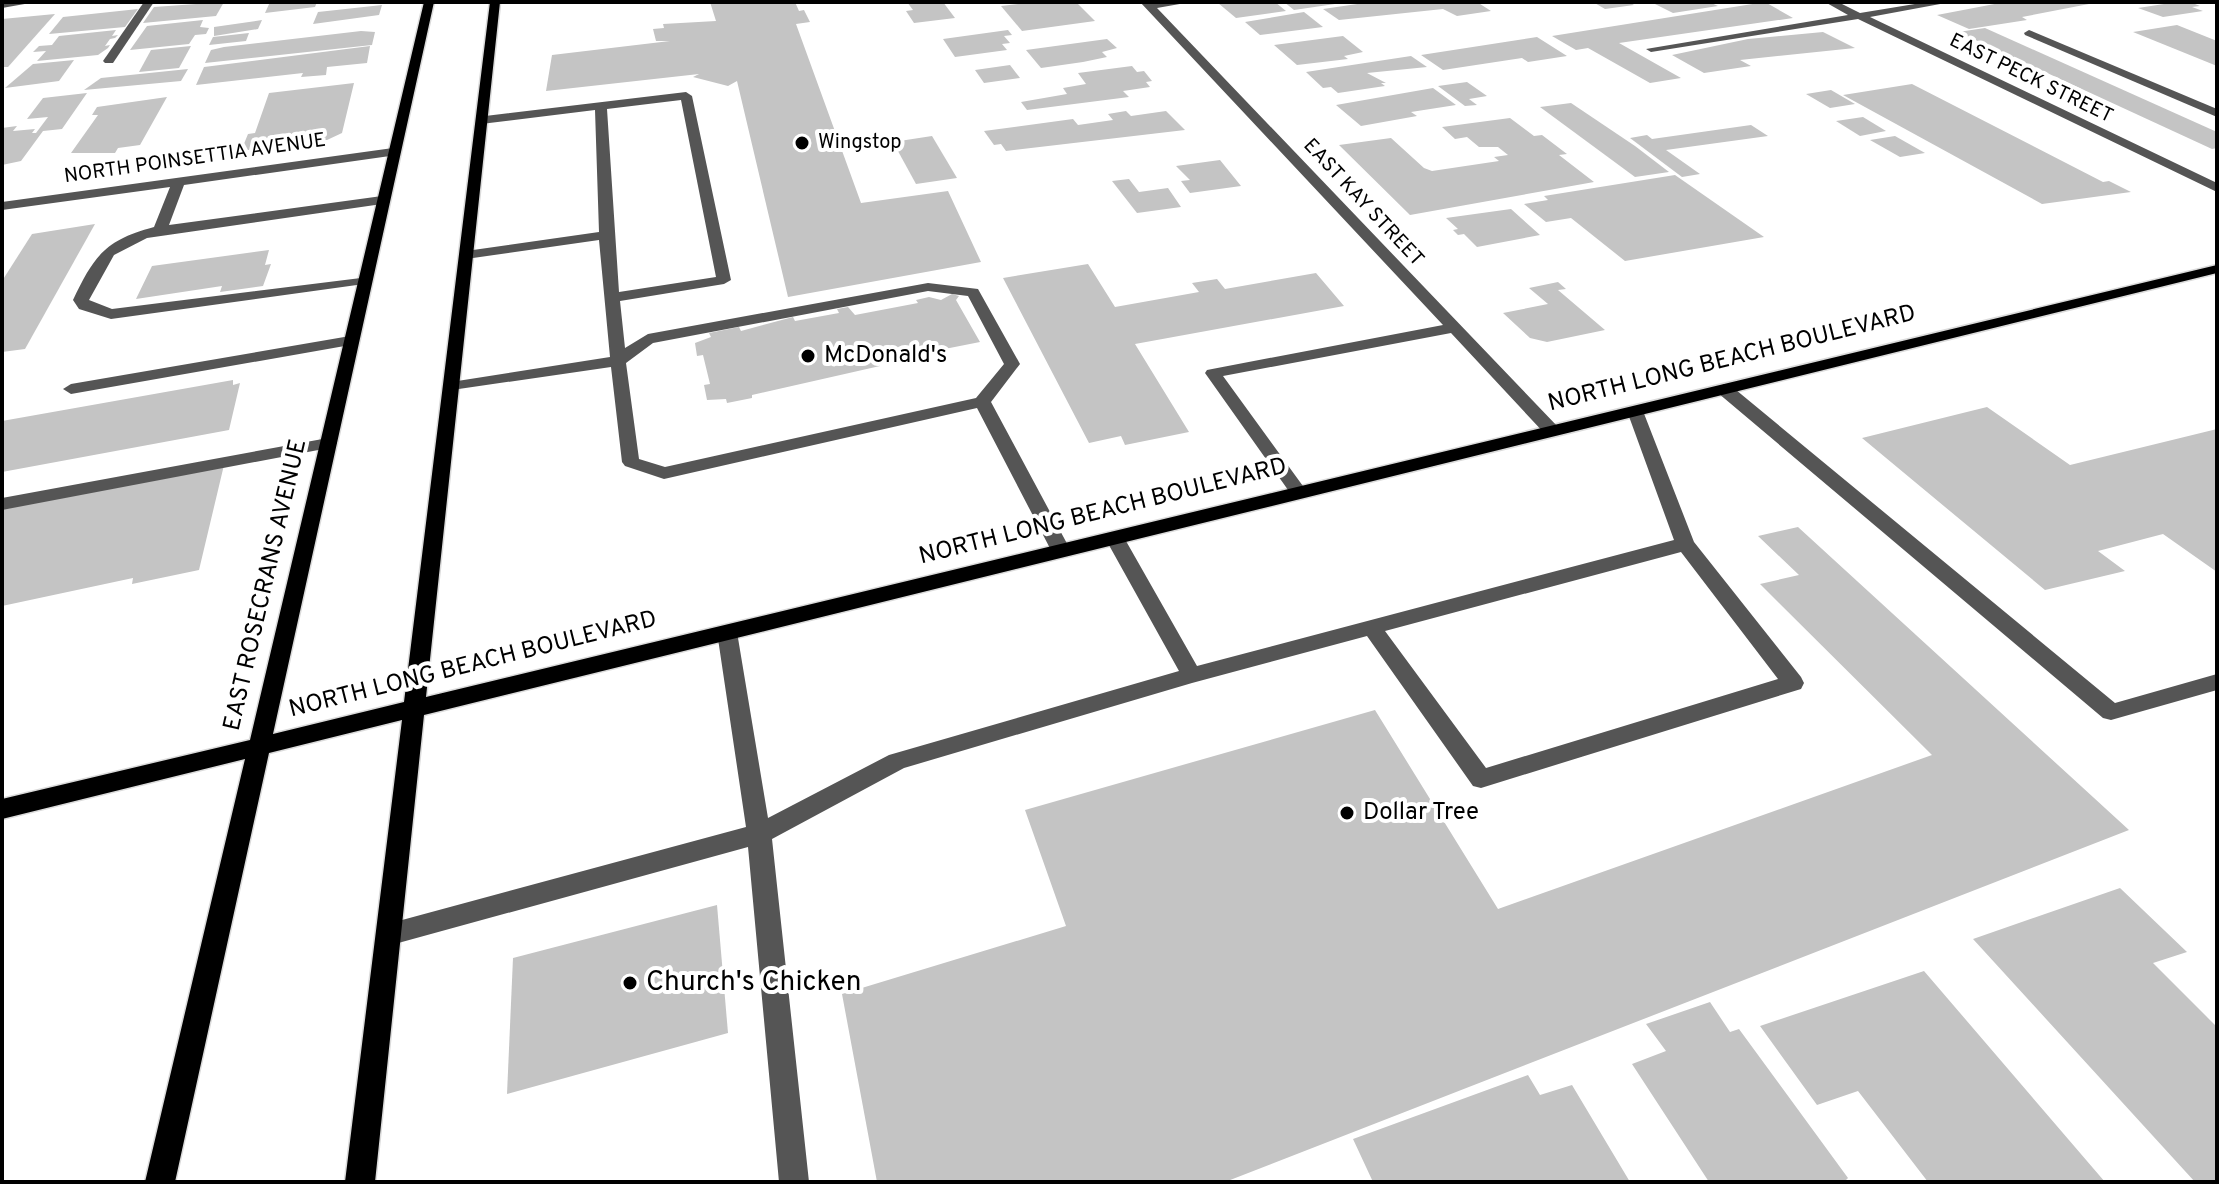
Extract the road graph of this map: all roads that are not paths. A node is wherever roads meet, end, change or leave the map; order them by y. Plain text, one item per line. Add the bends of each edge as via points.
1 (31, 2) edge
2 (149, 2) edge
3 (429, 2) edge
4 (495, 2) edge
5 (1186, 2) edge
6 (1830, 2) edge
7 (1946, 2) edge
8 (1147, 4) edge
9 (2, 5) edge
10 (1857, 15) junction
11 (2029, 33) dead end
12 (1651, 49) dead end
13 (109, 61) dead end
14 (601, 106) junction
15 (2217, 113) edge
16 (481, 120) junction
17 (393, 152) junction
18 (178, 182) junction
19 (2217, 188) edge
20 (382, 200) junction
21 (2, 206) edge
22 (160, 230) junction
23 (606, 235) junction
24 (466, 255) junction
25 (2217, 269) edge
26 (364, 280) junction
27 (612, 298) junction
28 (1454, 328) junction
29 (350, 341) junction
30 (618, 361) junction
31 (451, 387) junction
32 (71, 389) dead end
33 (1724, 389) junction
34 (982, 402) junction
35 (1635, 411) junction
36 (1552, 431) junction
37 (328, 443) junction
38 (1299, 493) junction
39 (2, 504) edge
40 (1115, 538) junction
41 (1685, 544) junction
42 (1061, 551) junction
43 (1372, 628) junction
44 (727, 632) junction
45 (1192, 675) junction
46 (2217, 682) edge
47 (416, 708) junction
48 (257, 747) junction
49 (2, 809) edge
50 (759, 834) junction
51 (391, 934) junction
52 (160, 1182) edge
53 (360, 1182) edge
54 (794, 1182) edge

1 - 9 street
2 - 13 street
3 - 17 main road, EAST ROSECRANS AVENUE
4 - 16 main road
5 - 8 street
6 - 10 street, EAST PECK STREET
7 - 10 street
8 - 28 street, EAST KAY STREET
10 - 12 street
10 - 19 street, EAST PECK STREET
11 - 15 street
14 - 16 street
14 - 23 street
14 - 27 street via 686,96 724,280
16 - 24 main road
17 - 18 street, NORTH POINSETTIA AVENUE
17 - 20 main road, EAST ROSECRANS AVENUE
18 - 21 street, NORTH POINSETTIA AVENUE
18 - 22 street
20 - 22 street
20 - 26 main road, EAST ROSECRANS AVENUE
22 - 26 street via 109,248 81,300 84,306 111,314 141,312
23 - 24 street
23 - 27 street
24 - 31 main road
25 - 33 main road, NORTH LONG BEACH BOULEVARD
26 - 29 main road, EAST ROSECRANS AVENUE
27 - 30 street
28 - 36 street, EAST KAY STREET
28 - 38 street via 1213,373
29 - 32 street
29 - 37 main road, EAST ROSECRANS AVENUE
30 - 31 street
30 - 34 street via 631,462 664,473
30 - 34 street via 648,339 928,287 973,292 1012,364
31 - 47 main road
33 - 35 main road, NORTH LONG BEACH BOULEVARD
33 - 46 street via 2111,712
34 - 42 street
35 - 36 main road, NORTH LONG BEACH BOULEVARD
35 - 41 street
36 - 38 main road, NORTH LONG BEACH BOULEVARD
37 - 39 street
37 - 48 main road, EAST ROSECRANS AVENUE
38 - 40 main road, NORTH LONG BEACH BOULEVARD
40 - 42 main road, NORTH LONG BEACH BOULEVARD
40 - 45 street
41 - 43 street
41 - 43 street via 1793,683 1481,779
42 - 44 main road, NORTH LONG BEACH BOULEVARD
43 - 45 street
44 - 47 main road, NORTH LONG BEACH BOULEVARD
44 - 50 street
45 - 50 street via 897,761
47 - 48 main road, NORTH LONG BEACH BOULEVARD
47 - 51 main road
48 - 49 main road, NORTH LONG BEACH BOULEVARD
48 - 52 main road, EAST ROSECRANS AVENUE
50 - 51 street
50 - 54 street
51 - 53 main road

